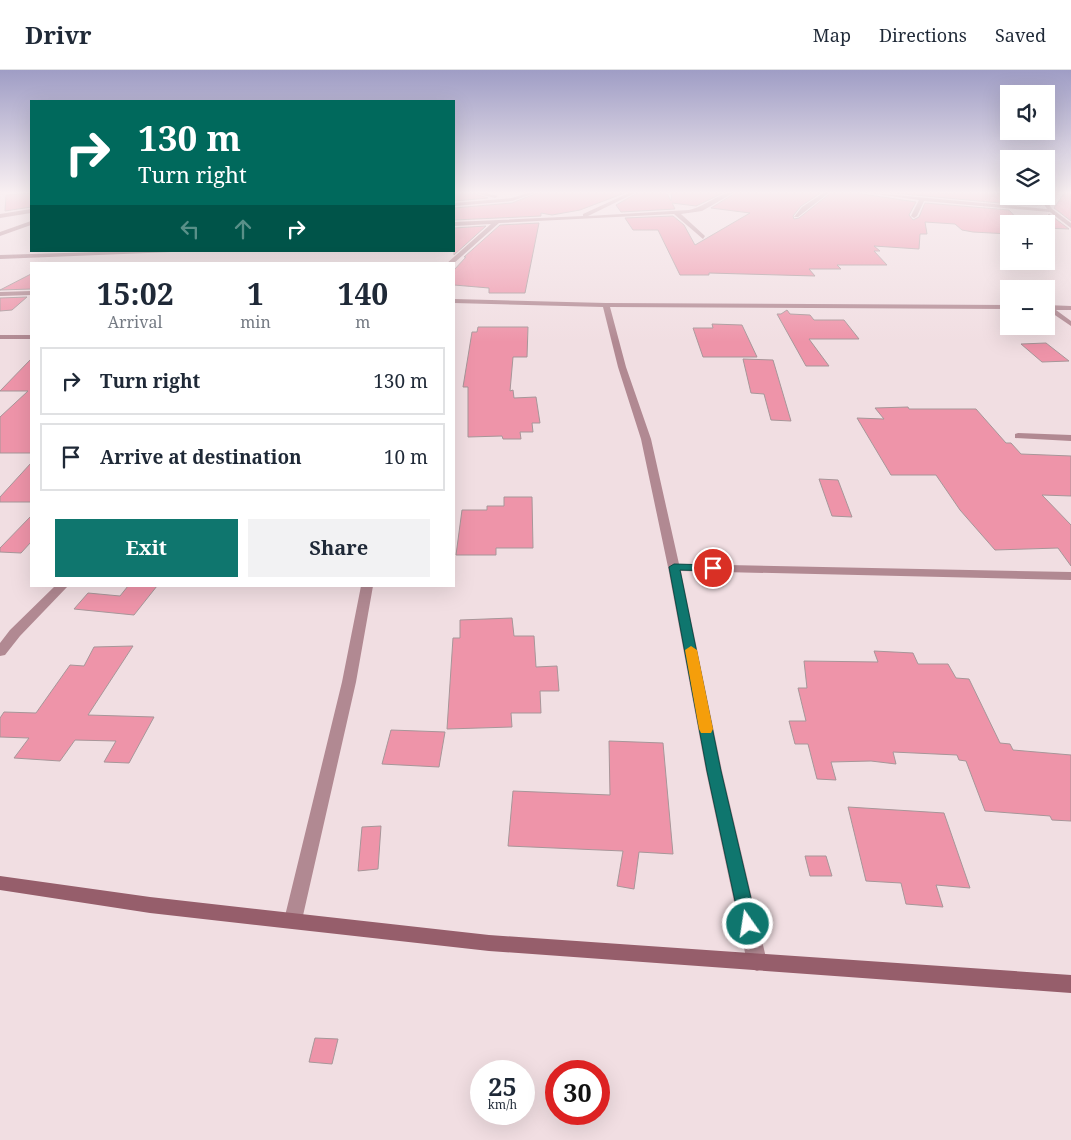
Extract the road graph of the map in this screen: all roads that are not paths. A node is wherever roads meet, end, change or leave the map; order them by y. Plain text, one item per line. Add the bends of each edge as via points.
1 (462, 243) dead end
2 (470, 243) joint
3 (34, 252) edge
4 (159, 252) edge
5 (20, 256) junction
6 (0, 257) edge
7 (451, 262) edge
8 (30, 293) edge
9 (0, 294) edge
10 (455, 301) edge
11 (606, 305) junction
12 (1055, 307) edge
13 (1000, 308) edge
14 (1071, 308) edge
15 (1055, 313) edge
16 (1071, 324) edge
17 (0, 337) edge
18 (30, 337) edge
19 (1018, 436) dead end
20 (1071, 438) edge
21 (674, 567) junction
22 (1071, 576) edge
23 (61, 587) edge
24 (367, 587) edge
25 (0, 652) edge
26 (0, 883) edge
27 (293, 920) junction
28 (757, 962) junction
29 (1071, 984) edge

1 - 2 street
2 - 7 street
3 - 5 street
4 - 5 street
5 - 6 street
8 - 9 street
10 - 11 street
11 - 13 street
11 - 21 street via 646,439
12 - 14 street
15 - 16 street
17 - 18 street
19 - 20 street
21 - 22 street
21 - 28 street via 714,771
23 - 25 street
24 - 27 street via 350,682
26 - 27 street via 150,905
27 - 28 street via 489,943
28 - 29 street

